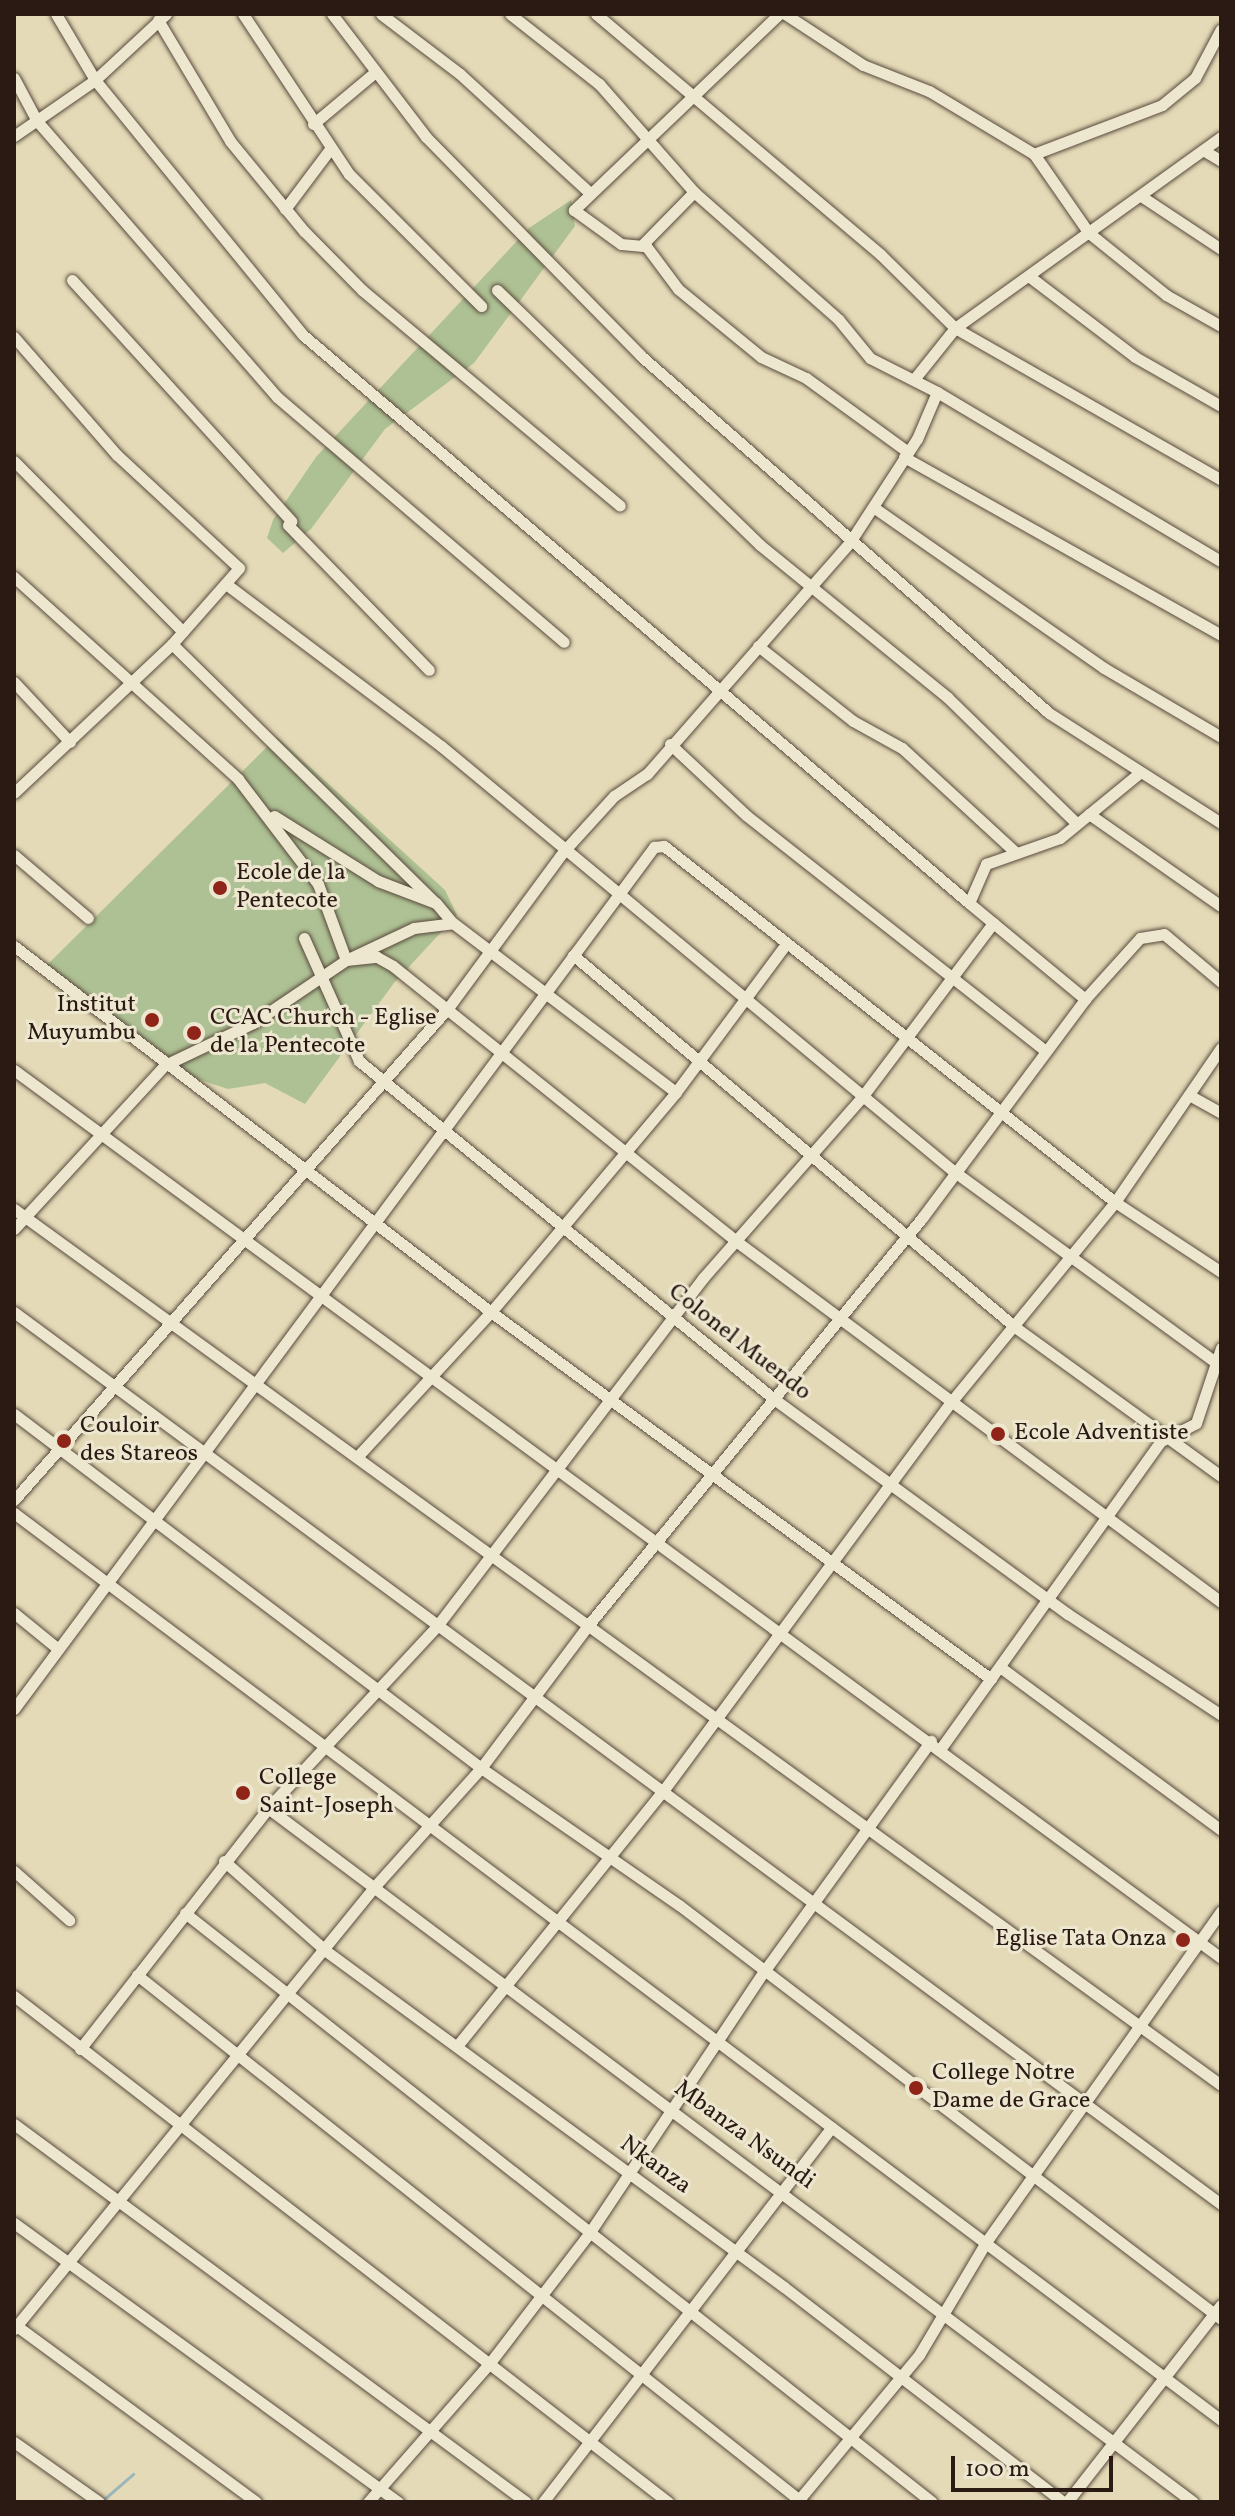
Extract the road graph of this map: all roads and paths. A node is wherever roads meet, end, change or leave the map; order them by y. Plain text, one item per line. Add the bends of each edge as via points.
1 (56, 14) edge
2 (243, 14) edge
3 (332, 14) edge
4 (381, 14) edge
5 (510, 14) edge
6 (596, 14) edge
7 (782, 14) edge
8 (162, 17) edge
9 (1221, 29) edge
10 (374, 73) junction
11 (14, 78) edge
12 (95, 80) junction
13 (692, 91) junction
14 (37, 121) junction
15 (313, 124) junction
16 (14, 136) edge
17 (1221, 137) edge
18 (647, 139) junction
19 (330, 149) junction
20 (1203, 150) junction
21 (1034, 154) junction
22 (1221, 161) edge
23 (694, 192) junction
24 (590, 193) junction
25 (1141, 196) junction
26 (285, 209) junction
27 (1089, 233) junction
28 (642, 245) junction
29 (1221, 249) edge
30 (1030, 277) junction
31 (72, 280) dead end
32 (497, 290) dead end
33 (481, 306) dead end
34 (1221, 326) edge
35 (955, 328) junction
36 (14, 337) edge
37 (915, 378) junction
38 (937, 392) junction
39 (1221, 406) edge
40 (906, 454) junction
41 (14, 461) edge
42 (1221, 480) edge
43 (620, 506) dead end
44 (876, 509) junction
45 (850, 542) junction
46 (1221, 561) edge
47 (14, 577) edge
48 (226, 584) junction
49 (809, 589) junction
50 (183, 632) junction
51 (1221, 635) edge
52 (564, 642) dead end
53 (172, 644) junction
54 (758, 646) junction
55 (429, 670) dead end
56 (14, 682) edge
57 (131, 685) junction
58 (717, 689) junction
59 (1221, 737) edge
60 (70, 742) junction
61 (670, 744) junction
62 (1138, 774) junction
63 (14, 793) edge
64 (263, 809) junction
65 (1089, 814) junction
66 (1221, 823) edge
67 (1077, 824) junction
68 (563, 852) junction
69 (1016, 853) junction
70 (14, 855) edge
71 (614, 897) junction
72 (436, 903) junction
73 (969, 903) junction
74 (1221, 906) edge
75 (88, 918) dead end
76 (453, 923) junction
77 (993, 923) junction
78 (304, 938) dead end
79 (785, 945) junction
80 (14, 946) edge
81 (489, 949) junction
82 (573, 955) junction
83 (346, 960) junction
84 (952, 976) junction
85 (325, 980) junction
86 (1221, 982) edge
87 (545, 991) junction
88 (742, 997) junction
89 (1085, 999) junction
90 (448, 1008) junction
91 (906, 1041) junction
92 (1221, 1048) edge
93 (504, 1049) junction
94 (1046, 1051) junction
95 (697, 1061) junction
96 (165, 1065) junction
97 (14, 1070) edge
98 (384, 1082) junction
99 (676, 1092) junction
100 (1189, 1095) junction
101 (862, 1097) junction
102 (1221, 1113) edge
103 (999, 1115) junction
104 (445, 1130) junction
105 (100, 1131) junction
106 (628, 1147) junction
107 (807, 1157) junction
108 (952, 1170) junction
109 (305, 1172) junction
110 (1115, 1202) junction
111 (14, 1209) edge
112 (25, 1217) junction
113 (373, 1222) junction
114 (562, 1225) junction
115 (14, 1229) edge
116 (907, 1238) junction
117 (245, 1241) junction
118 (736, 1241) junction
119 (1067, 1259) junction
120 (1221, 1272) edge
121 (319, 1298) junction
122 (14, 1312) edge
123 (491, 1312) junction
124 (841, 1316) junction
125 (671, 1319) junction
126 (170, 1326) junction
127 (1015, 1327) junction
128 (1221, 1348) edge
129 (1220, 1366) edge
130 (428, 1379) junction
131 (253, 1385) junction
132 (120, 1388) junction
133 (774, 1399) junction
134 (611, 1401) junction
135 (951, 1402) junction
136 (14, 1414) edge
137 (1166, 1436) junction
138 (205, 1452) junction
139 (61, 1454) junction
140 (357, 1457) junction
141 (558, 1472) junction
142 (712, 1472) junction
143 (1221, 1476) edge
144 (889, 1484) junction
145 (14, 1500) edge
146 (14, 1513) edge
147 (153, 1520) junction
148 (1106, 1521) junction
149 (659, 1542) junction
150 (492, 1555) junction
151 (831, 1560) junction
152 (108, 1583) junction
153 (1049, 1600) junction
154 (1221, 1602) edge
155 (14, 1613) edge
156 (590, 1623) junction
157 (437, 1626) junction
158 (778, 1632) junction
159 (57, 1648) junction
160 (1000, 1667) junction
161 (991, 1679) junction
162 (380, 1692) junction
163 (536, 1699) junction
164 (14, 1709) edge
165 (717, 1712) junction
166 (1221, 1715) edge
167 (936, 1745) junction
168 (325, 1750) junction
169 (481, 1768) junction
170 (663, 1791) junction
171 (268, 1808) junction
172 (869, 1823) junction
173 (427, 1828) junction
174 (1221, 1830) edge
175 (609, 1854) junction
176 (224, 1861) junction
177 (14, 1871) edge
178 (375, 1886) junction
179 (813, 1901) junction
180 (1221, 1911) edge
181 (185, 1913) junction
182 (69, 1920) dead end
183 (560, 1921) junction
184 (1199, 1942) junction
185 (326, 1951) junction
186 (1221, 1958) edge
187 (765, 1970) junction
188 (137, 1975) junction
189 (502, 1983) junction
190 (14, 1996) edge
191 (288, 2000) junction
192 (1140, 2023) junction
193 (718, 2040) junction
194 (457, 2046) junction
195 (80, 2049) junction
196 (236, 2057) junction
197 (1221, 2085) edge
198 (1087, 2104) junction
199 (671, 2110) junction
200 (182, 2122) junction
201 (14, 2124) edge
202 (832, 2127) junction
203 (630, 2174) junction
204 (1034, 2175) junction
205 (782, 2189) junction
206 (116, 2202) junction
207 (1221, 2204) edge
208 (14, 2223) edge
209 (588, 2235) junction
210 (986, 2242) junction
211 (740, 2255) junction
212 (69, 2261) junction
213 (542, 2295) junction
214 (943, 2311) junction
215 (695, 2312) junction
216 (1219, 2313) edge
217 (15, 2326) edge
218 (489, 2364) junction
219 (644, 2376) junction
220 (1167, 2376) junction
221 (900, 2378) junction
222 (1221, 2420) edge
223 (433, 2428) junction
224 (851, 2438) junction
225 (1111, 2439) junction
226 (14, 2442) edge
227 (594, 2442) junction
228 (379, 2487) junction
229 (800, 2501) edge
230 (99, 2502) edge
231 (256, 2502) edge
232 (368, 2502) edge
233 (398, 2502) edge
234 (526, 2502) edge
235 (543, 2502) edge
236 (668, 2502) edge
237 (932, 2502) edge
238 (1065, 2502) edge
239 (1193, 2502) edge

1 - 12 street
2 - 15 street
3 - 10 street
4 - 24 street via 460,74
5 - 18 street via 599,84
6 - 13 street
7 - 13 street
7 - 21 street via 863,65 929,91
8 - 12 street
8 - 26 street via 230,141
9 - 21 street via 1195,78 1162,105
10 - 15 street
10 - 45 street via 535,252
11 - 14 street
12 - 14 street
12 - 58 street via 303,335
13 - 18 street
13 - 35 street
14 - 16 street
14 - 52 street via 277,397
15 - 19 street
17 - 20 street
18 - 23 street
18 - 24 street
19 - 26 street
19 - 33 street
20 - 22 street
20 - 25 street
21 - 27 street
23 - 28 street
23 - 37 street via 838,319 870,358
24 - 28 street via 574,210 621,244
25 - 27 street
25 - 29 street
26 - 43 street via 362,290
27 - 30 street
27 - 34 street via 1166,295
28 - 40 street via 678,289 761,357 806,378
30 - 35 street
30 - 39 street via 1135,357
31 - 55 street via 289,523
32 - 49 street
35 - 37 street
35 - 42 street
36 - 48 street via 117,455 239,568
37 - 38 street
38 - 40 street
38 - 46 street
40 - 44 street
40 - 51 street
41 - 50 street
44 - 45 street
44 - 59 street via 1104,668
45 - 49 street
45 - 62 street via 1049,713
47 - 57 street
48 - 50 street
48 - 68 street via 441,746
49 - 54 street
49 - 67 street via 948,698
50 - 53 street
53 - 57 street
53 - 72 street
54 - 58 street
54 - 69 street via 853,721 902,748
56 - 60 street
57 - 60 street
57 - 64 street
58 - 61 street
58 - 73 street
60 - 63 street
61 - 68 street
61 - 84 street via 747,816
62 - 65 street
62 - 66 street
64 - 72 street via 378,881
64 - 83 street via 330,905
65 - 67 street
65 - 74 street
67 - 69 street via 1047,846
68 - 71 street
68 - 81 street
69 - 73 street via 986,864
70 - 75 street
71 - 79 street via 654,847 664,846
71 - 82 street
71 - 88 street
72 - 76 street
73 - 77 street
76 - 81 street
76 - 83 street via 395,934
77 - 84 street
77 - 89 street
78 - 85 street, Colonel Muendo
79 - 88 street
79 - 91 street
80 - 96 street
81 - 87 street
81 - 90 street
82 - 87 street
82 - 95 street
83 - 85 street
83 - 90 street via 384,960
84 - 91 street
84 - 94 street
85 - 96 street
85 - 98 street, Colonel Muendo via 353,1054
86 - 89 street via 1172,937 1154,935 1140,938
87 - 93 street
87 - 99 street
88 - 95 street
88 - 101 street
89 - 94 street
90 - 93 street
90 - 98 street
91 - 101 street
91 - 103 street
92 - 100 street
93 - 104 street
93 - 106 street
94 - 103 street
95 - 99 street
95 - 107 street
96 - 105 street
96 - 109 street
97 - 105 street
98 - 104 street, Colonel Muendo
98 - 109 street
99 - 106 street
100 - 102 street
100 - 110 street
101 - 107 street
101 - 108 street
103 - 108 street
103 - 110 street
104 - 113 street
104 - 114 street, Colonel Muendo
105 - 112 street
105 - 117 street
106 - 114 street
106 - 118 street
107 - 116 street
107 - 118 street
108 - 116 street
108 - 119 street
109 - 113 street
109 - 117 street
110 - 119 street
110 - 120 street
111 - 112 street
112 - 115 street
112 - 126 street
113 - 121 street
113 - 123 street
114 - 123 street
114 - 125 street, Colonel Muendo
116 - 124 street
116 - 127 street
117 - 121 street
117 - 126 street
118 - 124 street
118 - 125 street
119 - 127 street
119 - 129 street
121 - 130 street
121 - 131 street
122 - 132 street
123 - 130 street
123 - 134 street
124 - 133 street
124 - 135 street
125 - 133 street, Colonel Muendo
125 - 134 street
126 - 131 street
126 - 132 street
127 - 135 street
127 - 137 street
128 - 129 street
129 - 137 street via 1196,1423
130 - 140 street
130 - 141 street
131 - 138 street
131 - 140 street
132 - 138 street
132 - 139 street
133 - 142 street
133 - 144 street, Colonel Muendo
134 - 141 street
134 - 142 street
135 - 144 street
135 - 148 street
136 - 139 street
137 - 143 street
137 - 148 street
138 - 147 street
138 - 157 street
139 - 145 street
139 - 147 street
140 - 150 street
141 - 149 street
141 - 150 street
142 - 149 street
142 - 151 street
144 - 151 street
144 - 153 street, Colonel Muendo
146 - 152 street
147 - 152 street
147 - 162 street
148 - 153 street
148 - 154 street
149 - 156 street
149 - 158 street
150 - 156 street
150 - 157 street
151 - 158 street
151 - 161 street
152 - 159 street
152 - 168 street
153 - 160 street
153 - 166 street, Colonel Muendo
155 - 159 street
156 - 163 street
156 - 165 street
157 - 162 street
157 - 163 street
158 - 165 street
158 - 167 street
159 - 164 street
160 - 161 street
160 - 174 street
161 - 167 street
162 - 168 street
162 - 169 street
163 - 169 street
163 - 170 street
165 - 170 street
165 - 172 street
167 - 172 street
167 - 184 street
168 - 171 street
168 - 173 street
169 - 173 street
169 - 175 street
170 - 175 street
170 - 179 street
171 - 176 street
171 - 178 street, Mbanza Nsundi
172 - 179 street
172 - 192 street
173 - 178 street
173 - 183 street
175 - 183 street
175 - 187 street
176 - 181 street
176 - 185 street, Nkanza
177 - 182 street
178 - 185 street
178 - 189 street, Mbanza Nsundi
179 - 187 street
179 - 198 street
180 - 184 street
181 - 188 street
181 - 191 street
183 - 189 street
183 - 193 street
184 - 186 street
184 - 192 street
185 - 191 street
185 - 194 street, Nkanza
187 - 193 street
187 - 204 street
188 - 195 street
188 - 196 street
189 - 194 street
189 - 199 street, Mbanza Nsundi
190 - 195 street
191 - 196 street
191 - 209 street
192 - 197 street
192 - 198 street
193 - 199 street
193 - 202 street
194 - 203 street, Nkanza
195 - 200 street
196 - 200 street
196 - 213 street
198 - 204 street
198 - 207 street
199 - 203 street
199 - 205 street, Mbanza Nsundi
200 - 206 street
200 - 218 street
201 - 206 street
202 - 205 street
202 - 210 street
203 - 209 street
203 - 211 street, Nkanza
204 - 210 street
204 - 216 street
205 - 211 street
205 - 214 street, Mbanza Nsundi
206 - 212 street
206 - 223 street
208 - 212 street
209 - 213 street
209 - 215 street
210 - 214 street
210 - 220 street
211 - 215 street
211 - 221 street, Nkanza
212 - 217 street
212 - 228 street
213 - 218 street
213 - 219 street
214 - 221 street
214 - 225 street, Mbanza Nsundi
215 - 219 street
215 - 224 street
216 - 220 street
217 - 231 street
218 - 223 street
218 - 227 street
219 - 227 street
219 - 229 street
220 - 222 street
220 - 225 street
221 - 224 street
221 - 238 street, Nkanza
223 - 228 street
223 - 234 street
224 - 229 street
224 - 237 street
225 - 238 street
225 - 239 street, Mbanza Nsundi
226 - 230 street
227 - 235 street
227 - 236 street
228 - 232 street
228 - 233 street

